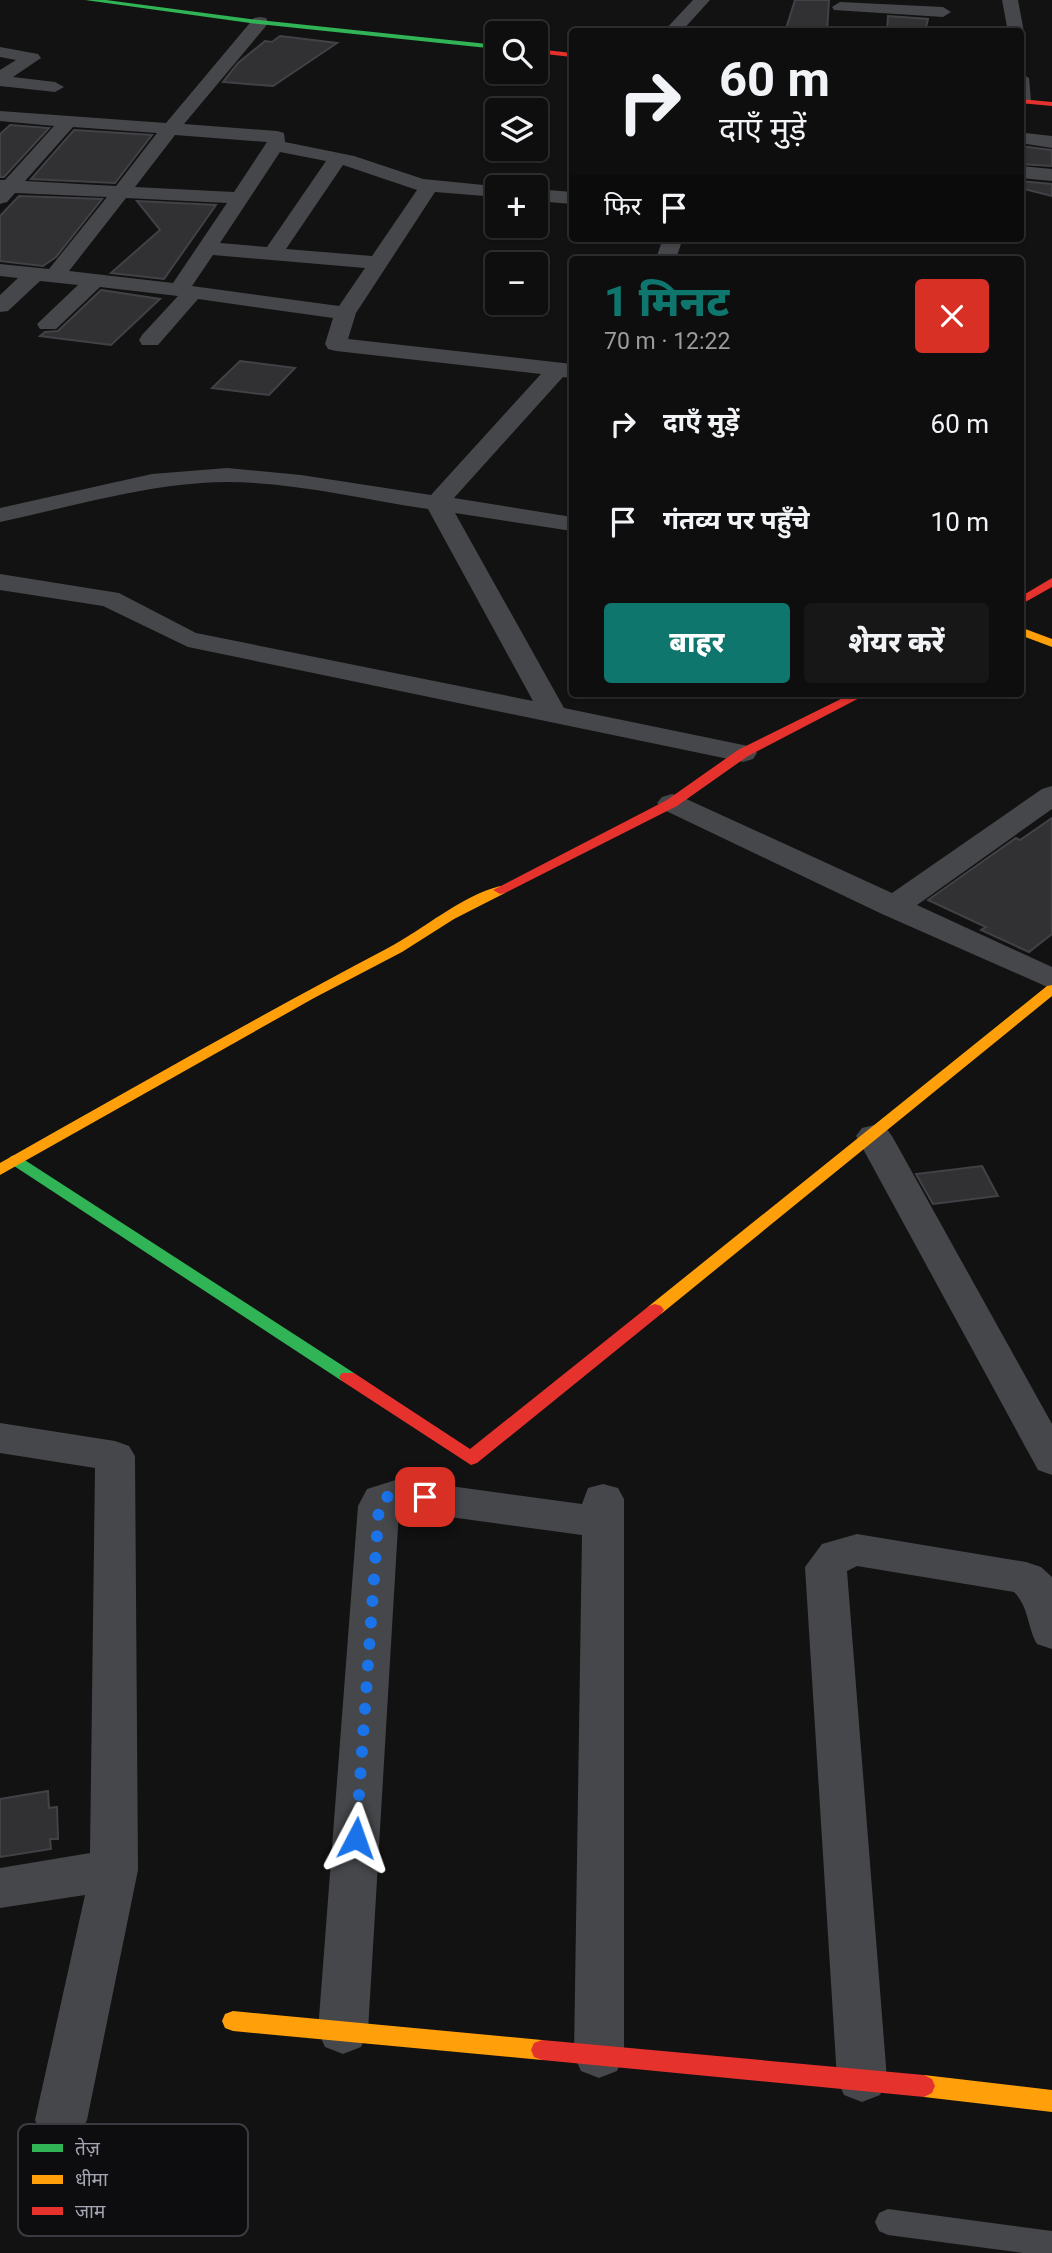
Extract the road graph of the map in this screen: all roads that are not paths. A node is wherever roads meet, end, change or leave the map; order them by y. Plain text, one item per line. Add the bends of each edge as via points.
1 (89, 0) edge
2 (702, 0) edge
3 (1010, 0) edge
4 (944, 6) edge
5 (840, 9) edge
6 (260, 22) junction
7 (675, 28) edge
8 (945, 28) edge
9 (1015, 28) edge
10 (485, 46) edge
11 (0, 52) edge
12 (548, 52) edge
13 (569, 55) edge
14 (0, 80) edge
15 (55, 88) dead end
16 (1024, 101) edge
17 (1052, 104) edge
18 (0, 116) edge
19 (67, 122) junction
20 (172, 127) junction
21 (1026, 139) dead end
22 (1052, 142) edge
23 (275, 145) junction
24 (338, 158) junction
25 (1024, 172) edge
26 (1052, 175) edge
27 (430, 185) junction
28 (485, 190) edge
29 (4, 191) edge
30 (122, 192) junction
31 (548, 196) edge
32 (240, 198) junction
33 (569, 198) edge
34 (207, 248) junction
35 (272, 254) junction
36 (379, 262) junction
37 (0, 270) edge
38 (45, 276) junction
39 (95, 281) junction
40 (186, 291) junction
41 (0, 306) edge
42 (345, 313) junction
43 (48, 324) dead end
44 (150, 340) dead end
45 (565, 370) edge
46 (437, 503) junction
47 (0, 515) edge
48 (569, 524) edge
49 (0, 582) edge
50 (1024, 632) edge
51 (1052, 643) edge
52 (855, 697) edge
53 (554, 713) junction
54 (743, 753) junction
55 (1052, 795) edge
56 (672, 803) junction
57 (893, 907) junction
58 (1047, 973) edge
59 (874, 1136) junction
60 (17, 1160) junction
61 (0, 1170) edge
62 (0, 1438) edge
63 (1052, 1460) edge
64 (1052, 1632) edge
65 (114, 1870) junction
66 (0, 1888) edge
67 (233, 2021) dead end
68 (343, 2031) junction
69 (600, 2055) junction
70 (862, 2079) junction
71 (1052, 2101) edge
72 (61, 2120) dead end
73 (888, 2222) dead end
74 (1052, 2244) edge

1 - 6 street
2 - 7 street
3 - 9 street
4 - 5 street
4 - 8 street
6 - 10 street
6 - 20 street
11 - 14 street via 32,58
12 - 13 street
14 - 15 street
16 - 17 street
18 - 19 street
19 - 20 street
19 - 29 street
20 - 23 street via 275,137
20 - 30 street
21 - 22 street
23 - 24 street
23 - 32 street
24 - 27 street
24 - 35 street
25 - 26 street
27 - 28 street
27 - 36 street
29 - 30 street
30 - 32 street
30 - 38 street
31 - 33 street
32 - 34 street
34 - 35 street
34 - 40 street
35 - 36 street
36 - 42 street
37 - 38 street
38 - 39 street
38 - 41 street
39 - 40 street
39 - 43 street
40 - 42 street
40 - 44 street
42 - 45 street via 337,344
45 - 46 street
46 - 47 street via 227,475 152,481
46 - 48 street
46 - 53 street
49 - 53 street via 110,599 188,639
50 - 51 street
52 - 54 street
53 - 54 street
54 - 56 street
55 - 57 street
56 - 57 street
56 - 60 street via 449,916
57 - 58 street
58 - 59 street
59 - 60 street via 471,1458
59 - 63 street
60 - 61 street
62 - 65 street via 115,1456
64 - 70 street via 1042,1591 1026,1578 857,1550 837,1555 826,1567
65 - 66 street
65 - 72 street
67 - 68 street
68 - 69 street
68 - 69 street via 379,1506 399,1493 603,1510
69 - 70 street
70 - 71 street
73 - 74 lane

